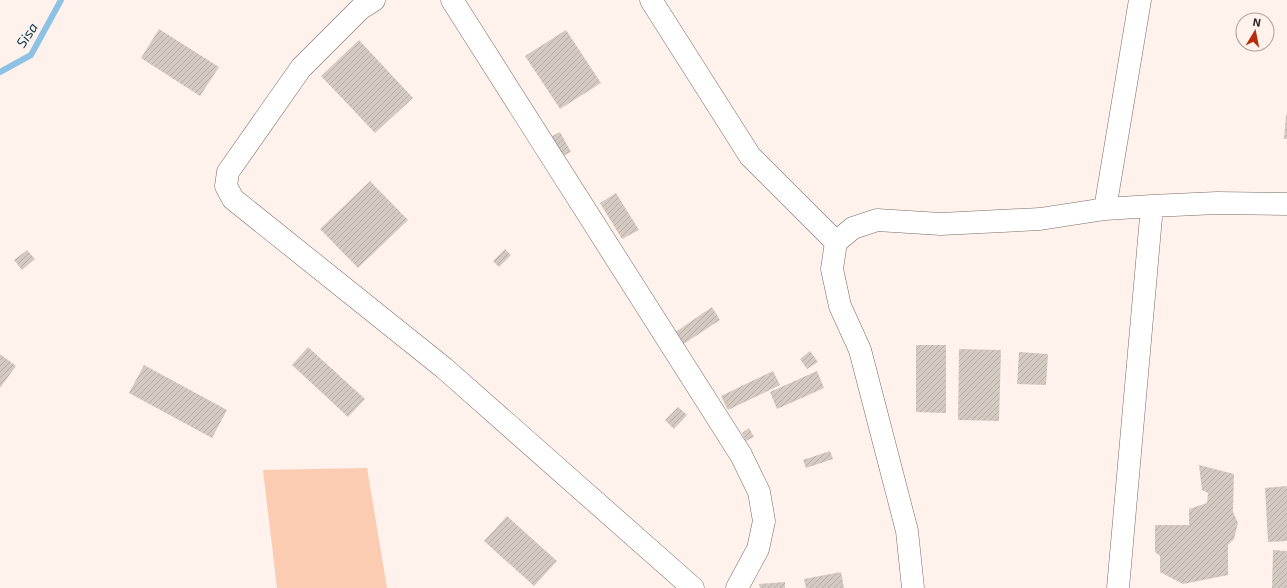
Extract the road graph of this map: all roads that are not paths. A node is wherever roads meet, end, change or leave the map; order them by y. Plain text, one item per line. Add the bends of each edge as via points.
1 (374, 0) edge
2 (452, 0) edge
3 (651, 0) edge
4 (1140, 0) edge
5 (1287, 204) edge
6 (1152, 206) junction
7 (1105, 209) junction
8 (836, 242) junction
9 (693, 588) edge
10 (737, 588) edge
11 (913, 588) edge
12 (1118, 588) edge

1 - 9 street via 360,9 301,68 228,172 226,186 233,199 444,368
2 - 10 street via 742,455 758,492 764,521 758,549
3 - 8 street via 750,156
4 - 7 street
5 - 6 street via 1217,203
6 - 7 street
6 - 12 street
7 - 8 street via 1040,218 941,224 877,220 853,228
8 - 11 street via 832,269 840,306 860,350 905,524

